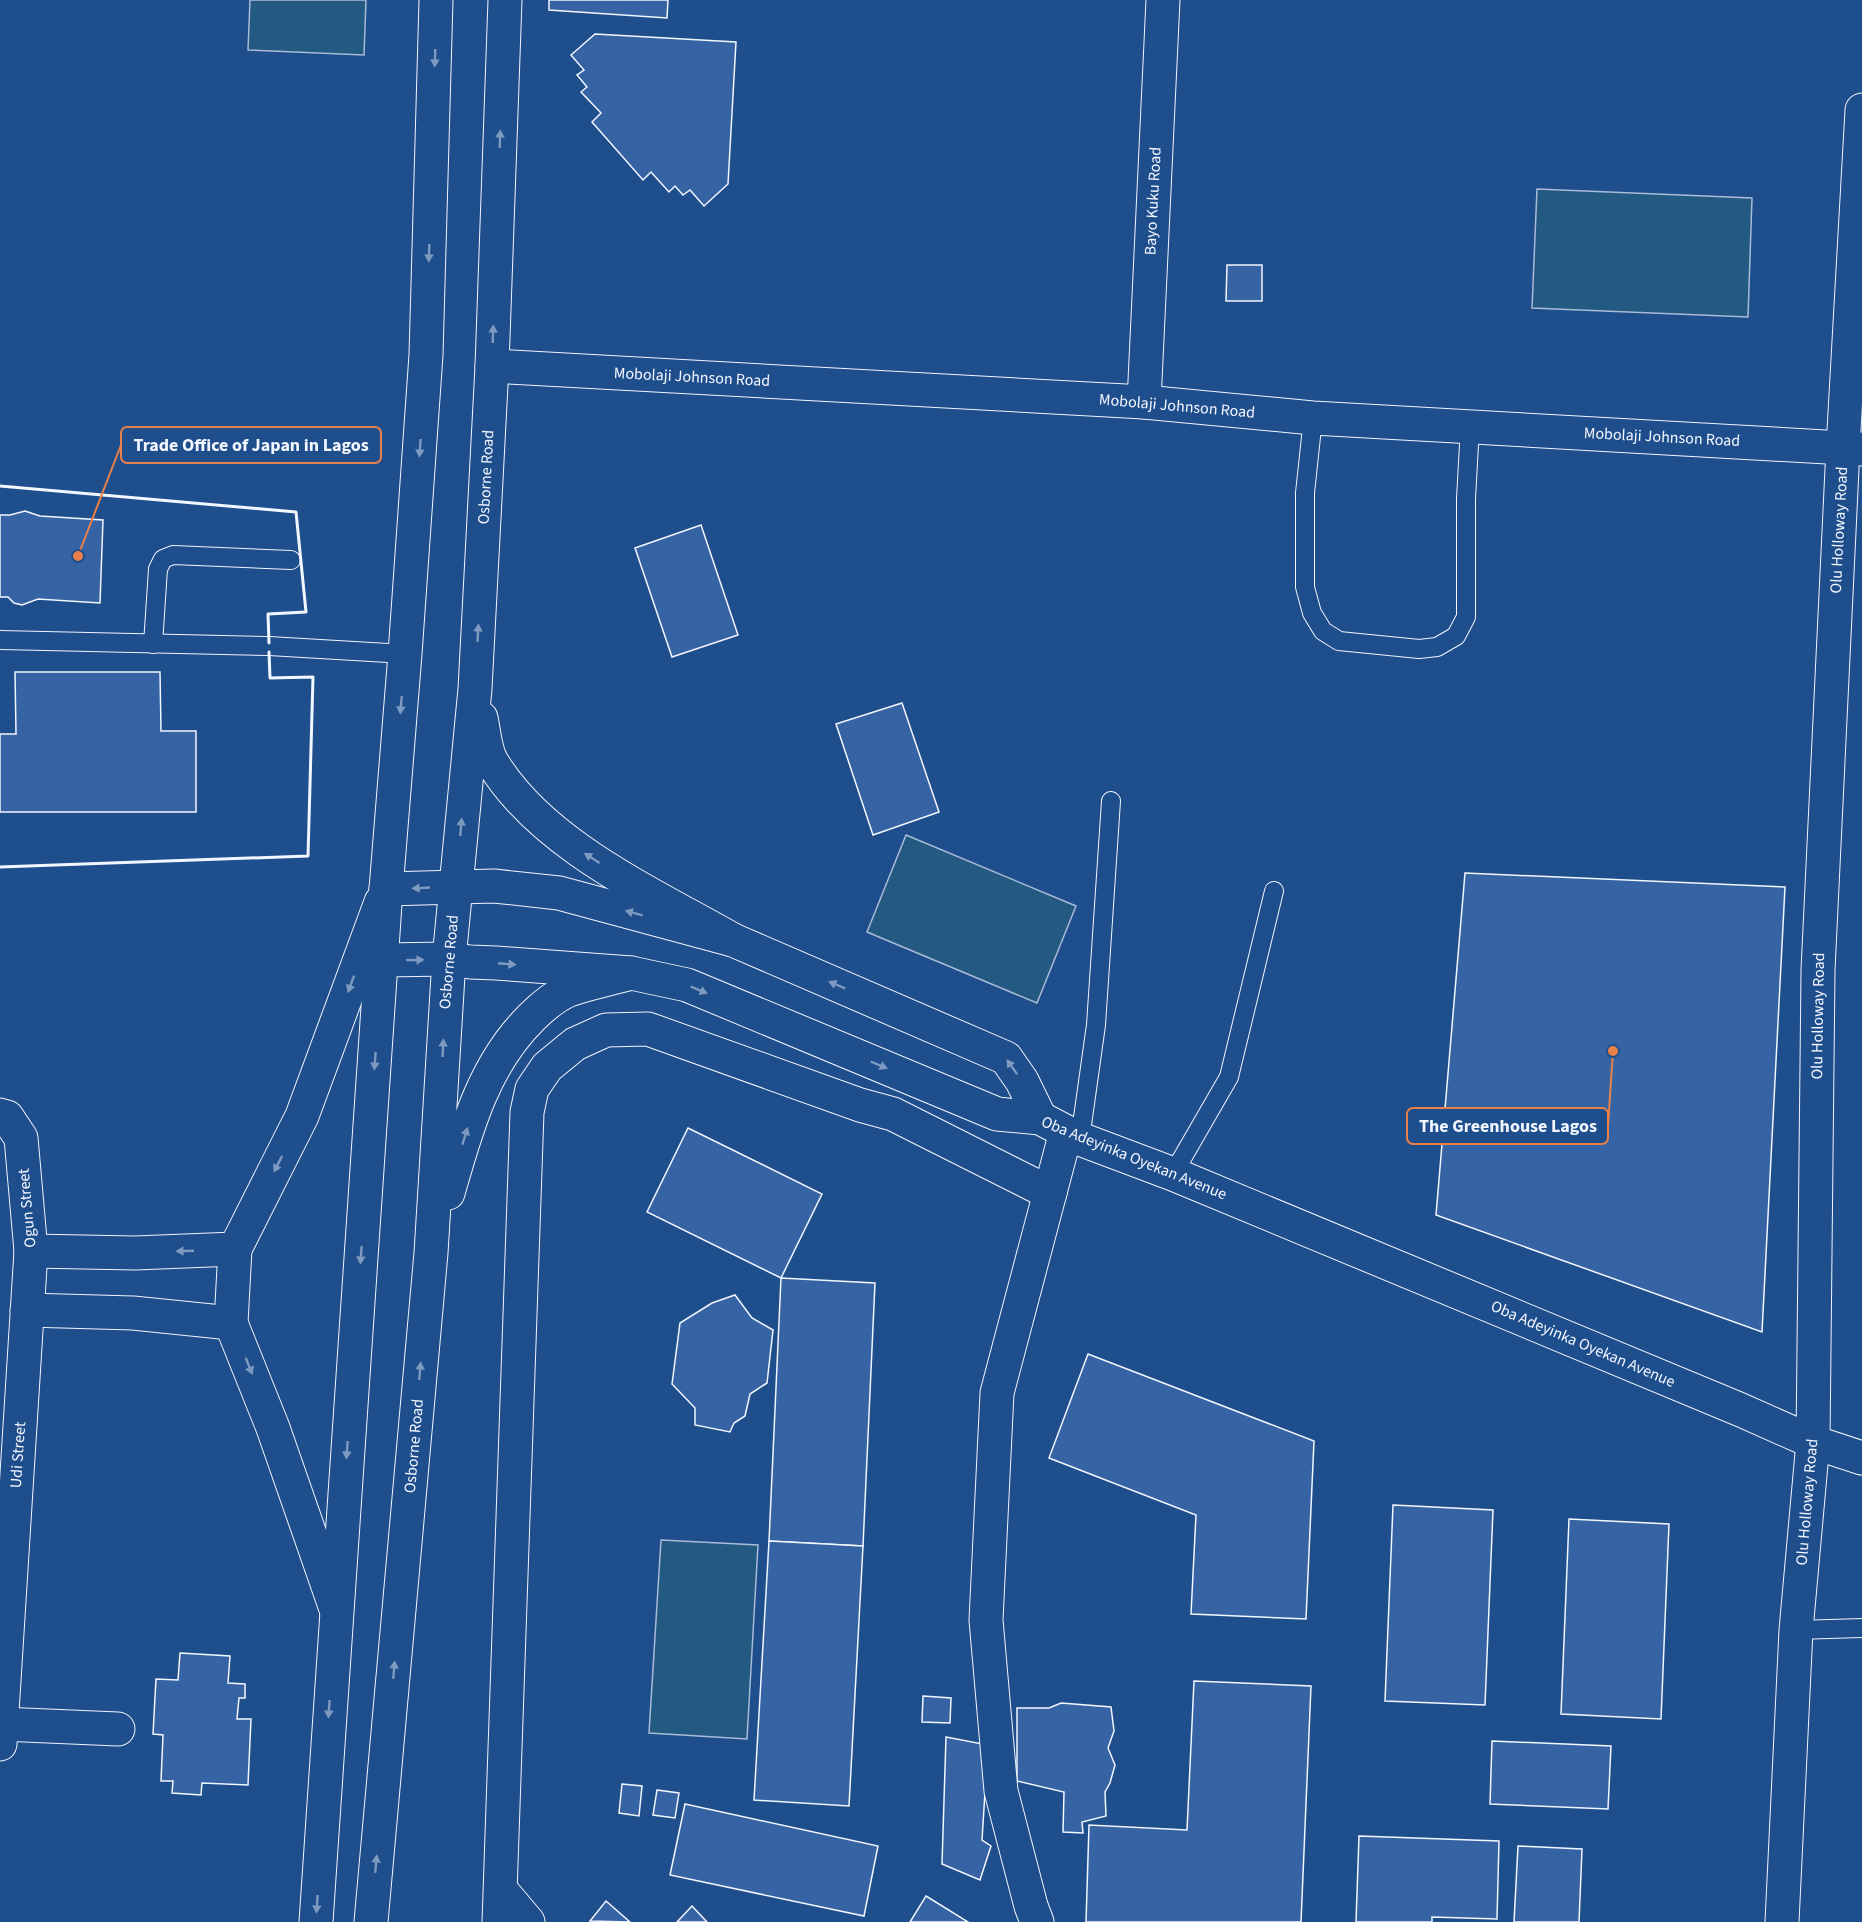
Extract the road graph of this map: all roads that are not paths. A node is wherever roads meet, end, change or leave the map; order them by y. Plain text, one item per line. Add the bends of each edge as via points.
1 (436, 0) edge
2 (504, 0) edge
3 (1163, 0) edge
4 (1862, 110) edge
5 (492, 366) junction
6 (1144, 402) junction
7 (1313, 418) junction
8 (1470, 426) junction
9 (1852, 449) edge
10 (291, 560) dead end
11 (0, 640) edge
12 (153, 644) junction
13 (405, 654) junction
14 (475, 689) junction
15 (1111, 801) dead end
16 (456, 886) junction
17 (386, 890) junction
18 (1274, 891) dead end
19 (733, 940) junction
20 (449, 959) junction
21 (382, 960) junction
22 (631, 974) junction
23 (0, 1115) edge
24 (1062, 1130) junction
25 (1173, 1174) junction
26 (1050, 1193) junction
27 (235, 1249) junction
28 (31, 1251) junction
29 (431, 1253) junction
30 (27, 1310) junction
31 (231, 1323) junction
32 (1813, 1442) junction
33 (1862, 1458) edge
34 (336, 1609) junction
35 (1862, 1628) edge
36 (1796, 1630) junction
37 (118, 1729) dead end
38 (1, 1734) edge
39 (501, 1890) junction
40 (316, 1922) edge
41 (371, 1922) edge
42 (499, 1922) edge
43 (528, 1922) edge
44 (1037, 1922) edge
45 (1782, 1922) edge

1 -> 13 main road via 426,355
5 -> 2 main road, Osborne Road
3 - 6 main road, Bayo Kuku Road
4 - 9 main road, Olu Holloway Road
5 - 6 main road, Mobolaji Johnson Road
14 -> 5 main road, Osborne Road
6 - 7 main road, Mobolaji Johnson Road
7 - 8 main road, Mobolaji Johnson Road
7 - 8 lane via 1305,493 1305,587 1312,613 1323,631 1339,641 1419,649 1437,647 1456,636 1466,617
8 - 9 main road, Mobolaji Johnson Road
9 - 32 main road, Olu Holloway Road via 1818,970
10 - 12 lane via 173,555 163,559 158,569
11 - 12 lane
12 - 13 lane
13 -> 17 main road
16 -> 14 main road, Osborne Road
19 -> 14 main road via 558,836 517,796 490,760
15 - 24 lane via 1096,1025
16 -> 17 main road
19 -> 16 main road via 559,893
16 - 20 main road, Osborne Road
17 - 21 main road
17 -> 27 main road via 302,1116
18 - 25 lane via 1229,1077
24 -> 19 main road via 1006,1058
21 -> 20 main road, Oba Adeyinka Oyekan Avenue
20 -> 22 main road, Oba Adeyinka Oyekan Avenue
29 -> 20 main road, Osborne Road
21 -> 34 main road
22 -> 24 main road, Oba Adeyinka Oyekan Avenue via 687,985 997,1114
29 -> 22 main road via 483,1086 519,1029 542,1007 568,991
23 - 28 main road, Ogun Street via 7,1118 21,1138
24 - 25 main road, Oba Adeyinka Oyekan Avenue
24 - 26 main road
25 - 32 main road, Oba Adeyinka Oyekan Avenue
26 - 39 main road via 893,1114 648,1029 606,1030 575,1044 547,1067 532,1089 527,1112
26 - 44 main road via 997,1393 986,1620 1001,1791
27 -> 28 main road via 135,1253
27 - 31 main road
28 - 30 main road, Ogun Street
41 -> 29 main road, Osborne Road
30 - 31 main road via 132,1313
30 - 38 main road, Udi Street
31 -> 34 main road via 273,1428
32 - 33 main road, Oba Adeyinka Oyekan Avenue
32 - 36 main road, Olu Holloway Road
34 -> 40 main road
35 - 36 lane
36 - 45 main road, Olu Holloway Road
37 - 38 main road
39 - 42 main road
39 - 43 main road

